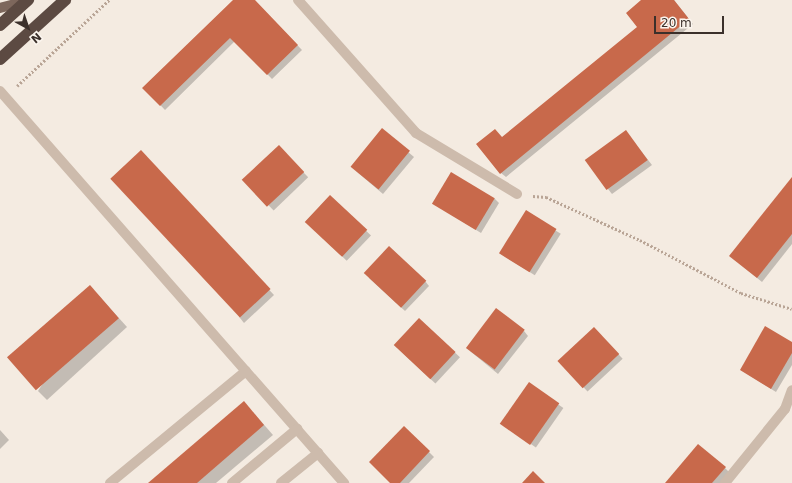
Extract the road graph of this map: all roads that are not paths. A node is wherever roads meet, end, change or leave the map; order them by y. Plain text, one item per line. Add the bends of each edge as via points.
1 (65, 0) edge
2 (298, 0) edge
3 (28, 1) edge
4 (0, 8) edge
5 (0, 25) edge
6 (0, 59) edge
7 (2, 94) edge
8 (517, 194) road end
9 (246, 371) junction
10 (792, 390) edge
11 (297, 429) junction
12 (318, 452) junction
13 (110, 483) edge
14 (232, 483) edge
15 (281, 483) edge
16 (344, 483) edge
17 (726, 483) edge

1 - 6 highway
2 - 8 street via 416,133
3 - 4 main road
3 - 5 highway
7 - 9 street
9 - 11 street
9 - 13 street
10 - 17 street via 785,409
11 - 12 street
11 - 14 street
12 - 15 street
12 - 16 street

